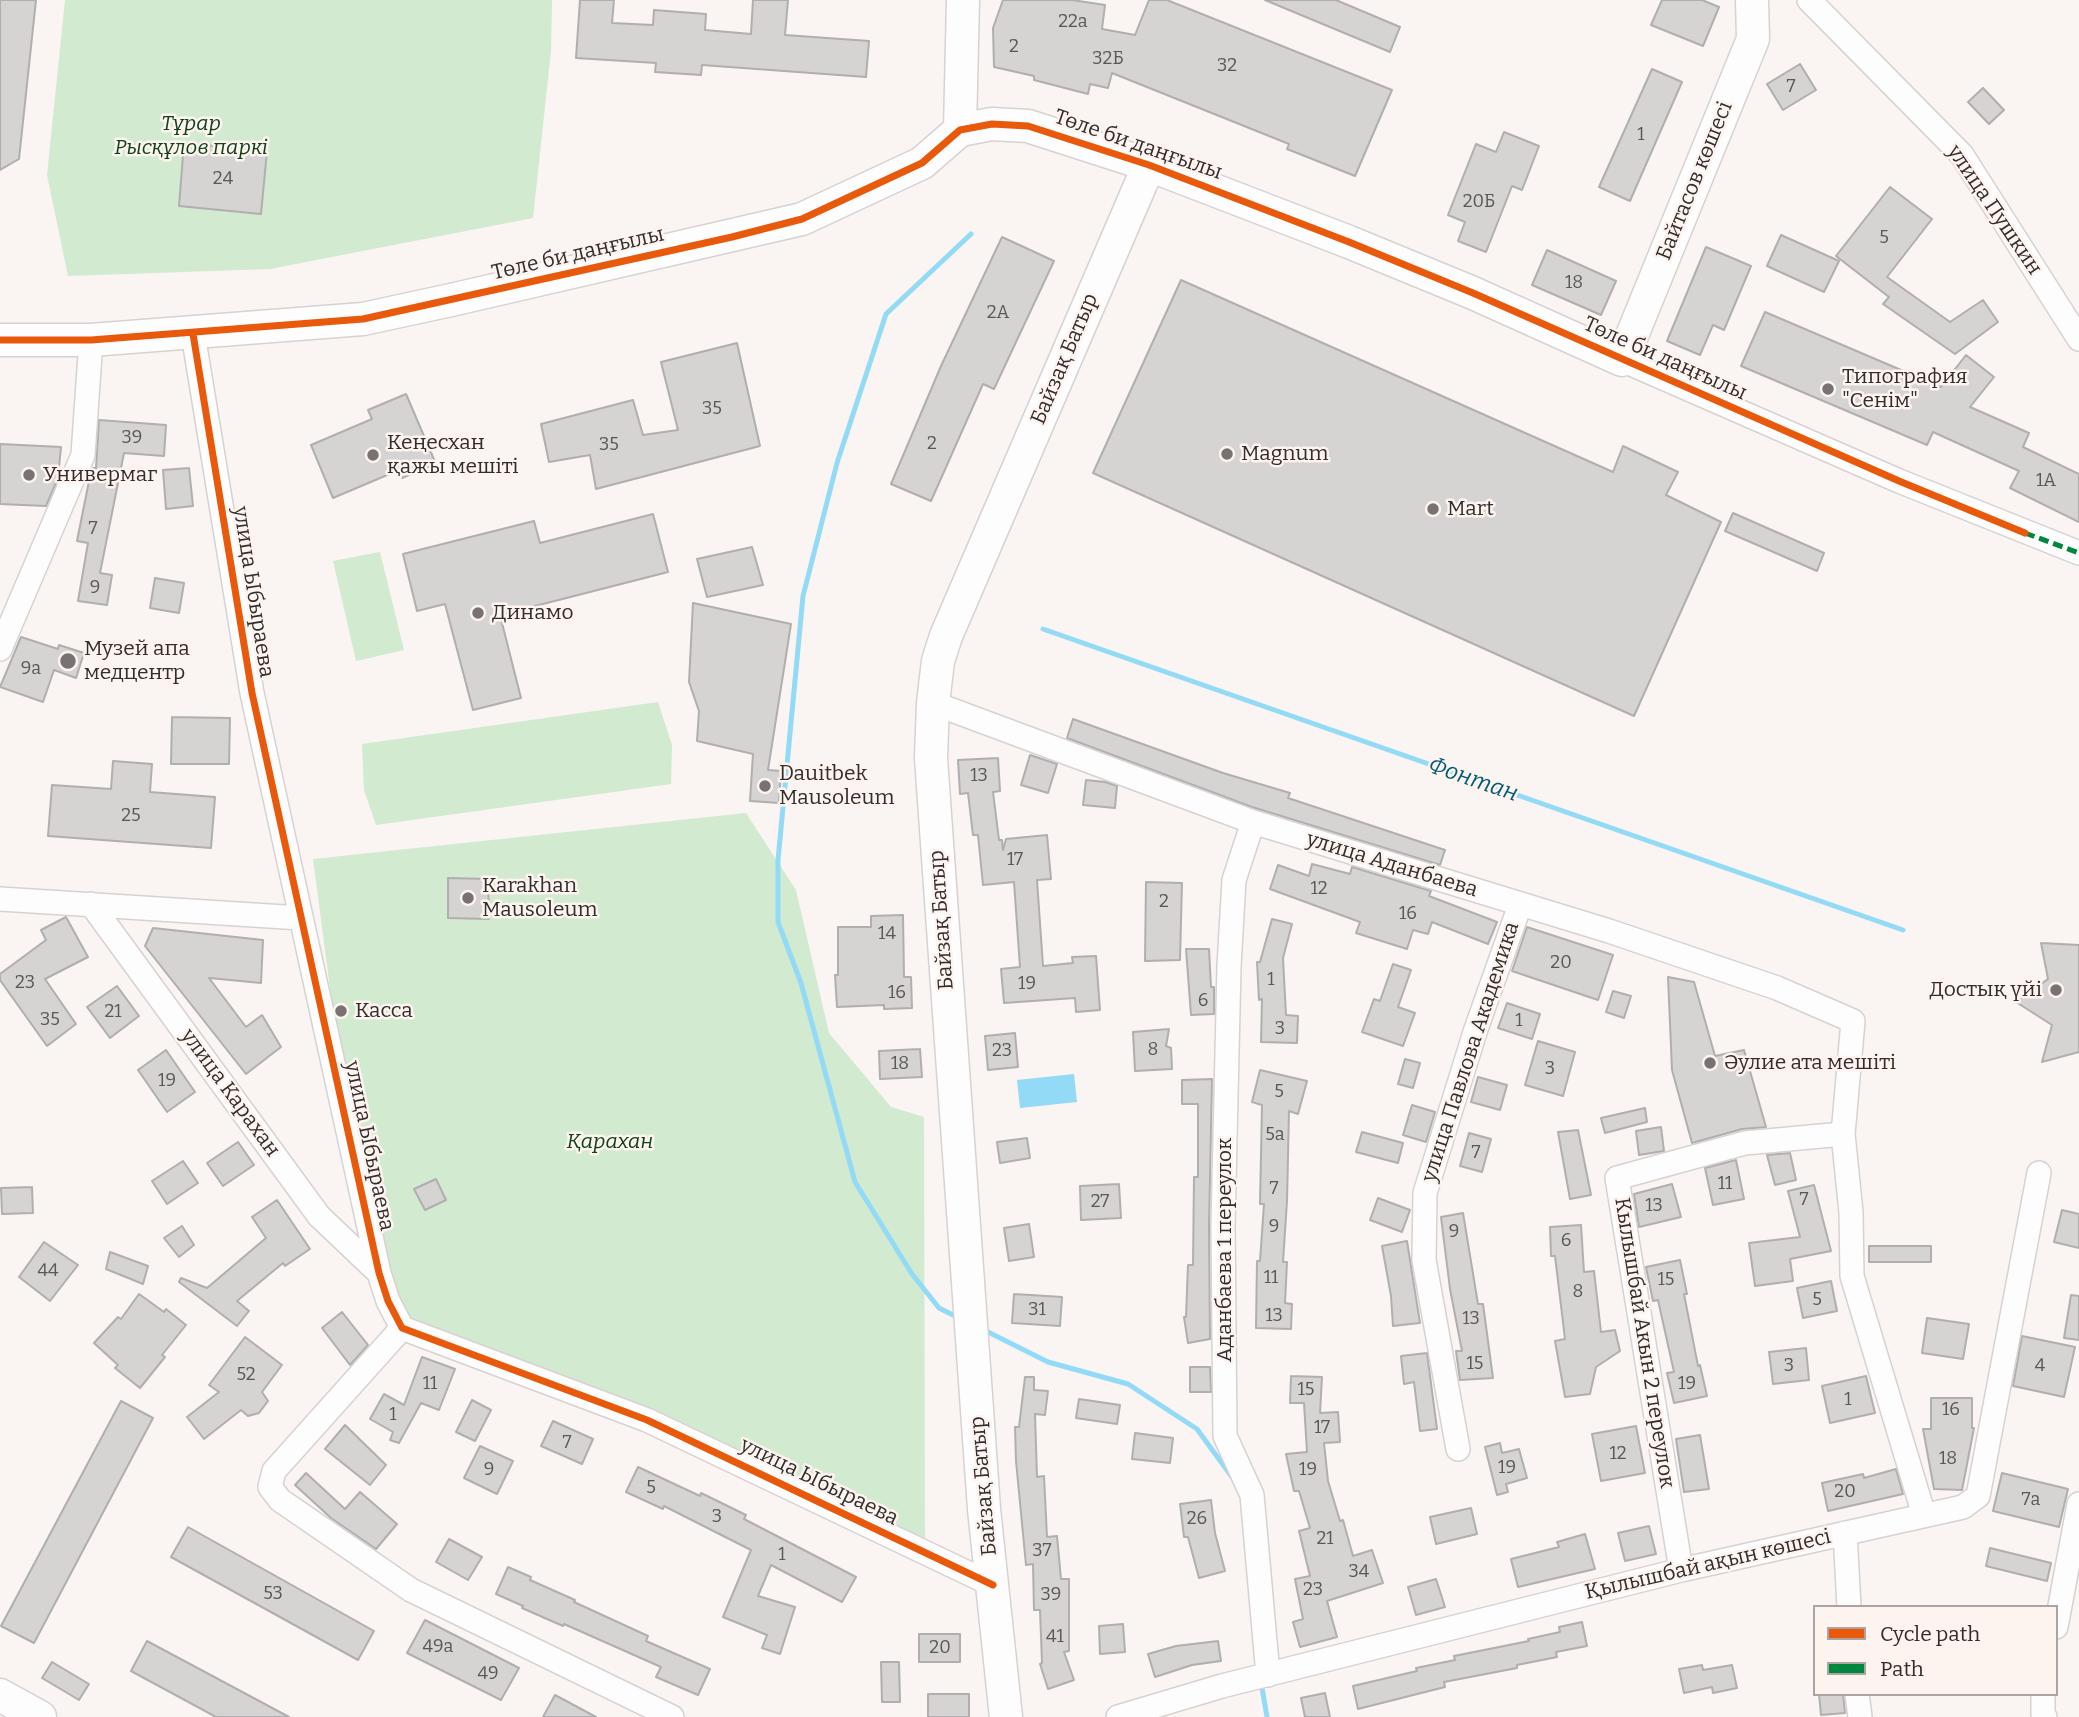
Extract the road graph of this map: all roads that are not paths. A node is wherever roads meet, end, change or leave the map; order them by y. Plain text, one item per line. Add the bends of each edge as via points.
1 (963, 0) edge
2 (1752, 0) edge
3 (1809, 0) edge
4 (960, 130) junction
5 (1149, 164) junction
6 (193, 334) junction
7 (2079, 339) edge
8 (0, 340) edge
9 (91, 340) junction
10 (1622, 360) junction
11 (2079, 553) edge
12 (0, 649) edge
13 (933, 703) junction
14 (1253, 822) junction
15 (0, 899) edge
16 (91, 904) junction
17 (1520, 905) junction
18 (301, 918) junction
19 (1843, 1134) junction
20 (2039, 1172) dead end
21 (379, 1273) junction
22 (402, 1328) junction
23 (1458, 1449) dead end
24 (2079, 1504) edge
25 (1924, 1515) junction
26 (1845, 1533) junction
27 (1681, 1570) junction
28 (993, 1585) junction
29 (1849, 1605) edge
30 (2065, 1618) edge
31 (1268, 1675) junction
32 (0, 1695) edge
33 (1857, 1696) edge
34 (2043, 1696) edge
35 (40, 1717) edge
36 (672, 1717) edge
37 (1006, 1717) edge
38 (1118, 1717) edge
39 (1860, 1717) edge
40 (2045, 1717) edge

1 - 4 street
2 - 10 street, Байтасов көшесі via 1754,38
3 - 7 street, улица Пушкин via 1962,155
4 - 5 street, Төле би даңғылы via 992,124 1028,126
4 - 6 street, Төле би даңғылы via 922,163 802,219 363,319
5 - 10 street, Төле би даңғылы via 1386,257
5 - 13 street, Байзақ Батыр via 946,636
6 - 9 street, Төле би даңғылы
6 - 18 street, улица Ыбыраева via 252,693
8 - 9 street, Төле би даңғылы
9 - 12 street via 83,455
10 - 11 street, Төле би даңғылы via 1899,481
13 - 14 street, улица Аданбаева
13 - 28 street, Байзақ Батыр via 932,772
14 - 17 street, улица Аданбаева
14 - 31 street, Аданбаева 1 переулок via 1234,880 1229,965 1223,1226 1225,1436 1252,1495
15 - 16 street
16 - 18 street
16 - 21 street, улица Карахан via 319,1216
17 - 19 street, улица Аданбаева via 1777,988 1853,1021
17 - 23 street, улица Павлова Академика via 1425,1193 1424,1260
18 - 21 street, улица Ыбыраева
19 - 25 street via 1852,1276
19 - 27 street, Кылышбай Акын 2 переулок via 1745,1143 1617,1178
20 - 25 street, Қылышбай ақын көшесі via 1978,1496 1963,1507
21 - 22 street, улица Ыбыраева
22 - 28 street, улица Ыбыраева via 647,1419
22 - 36 street via 274,1471 270,1487 280,1500 411,1590
24 - 30 street
25 - 26 street, Қылышбай ақын көшесі
26 - 27 street, Қылышбай ақын көшесі
26 - 29 street
27 - 31 street, Қылышбай ақын көшесі
28 - 37 street, Байзақ Батыр
31 - 38 street, Қылышбай ақын көшесі
32 - 35 street
33 - 39 street
34 - 40 street

